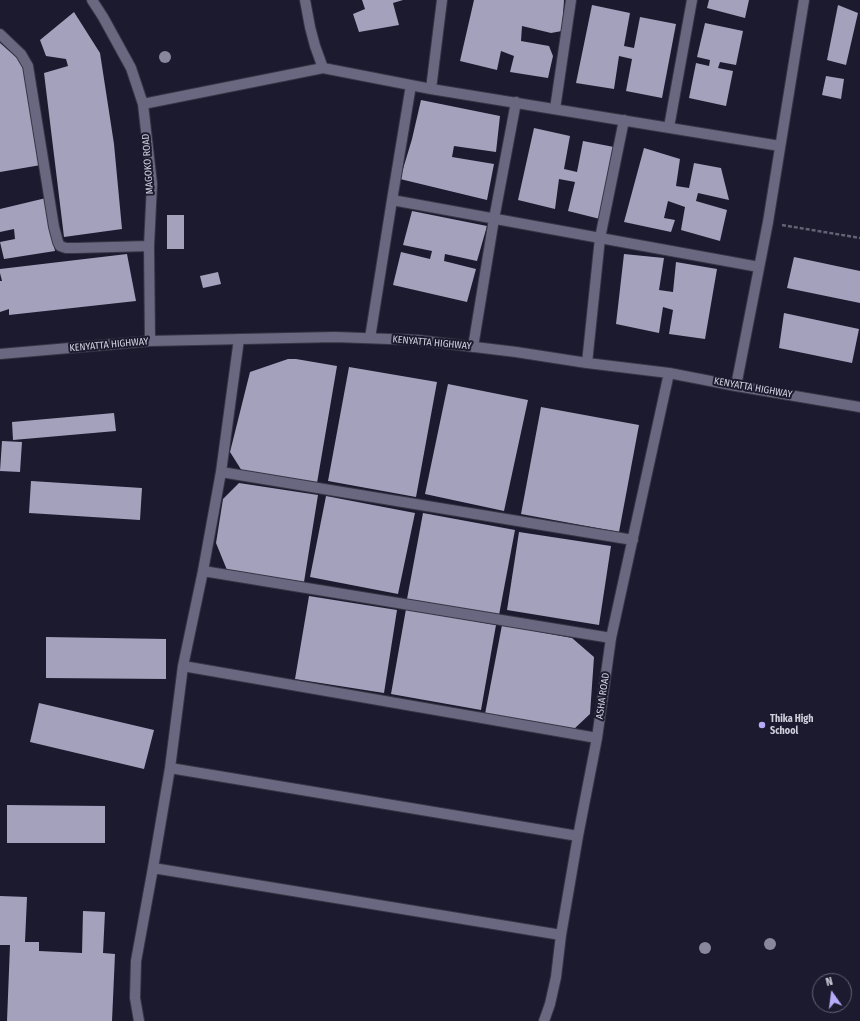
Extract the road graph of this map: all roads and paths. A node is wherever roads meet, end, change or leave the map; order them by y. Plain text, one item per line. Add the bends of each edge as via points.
1 (92, 0) edge
2 (305, 0) edge
3 (442, 0) edge
4 (571, 0) edge
5 (692, 0) edge
6 (804, 0) edge
7 (0, 34) edge
8 (323, 68) junction
9 (411, 85) junction
10 (431, 89) junction
11 (516, 102) junction
12 (143, 104) junction
13 (555, 109) junction
14 (624, 120) junction
15 (669, 127) junction
16 (780, 146) junction
17 (392, 200) junction
18 (494, 219) junction
19 (768, 222) junction
20 (600, 238) junction
21 (860, 238) edge
22 (149, 246) junction
23 (759, 267) junction
24 (370, 338) junction
25 (240, 339) junction
26 (150, 341) junction
27 (473, 347) junction
28 (0, 354) edge
29 (587, 363) junction
30 (668, 373) junction
31 (736, 386) junction
32 (860, 407) edge
33 (221, 472) junction
34 (632, 540) junction
35 (203, 571) junction
36 (611, 638) junction
37 (183, 666) junction
38 (597, 738) junction
39 (170, 768) junction
40 (578, 836) junction
41 (153, 868) junction
42 (561, 935) junction
43 (139, 1021) edge
44 (544, 1021) edge

1 - 12 street, MAGOKO ROAD via 131,68
2 - 8 street via 315,46
3 - 10 street
4 - 13 street
5 - 15 street
6 - 16 street
7 - 22 street via 21,54 28,66 54,227 60,246
8 - 9 street
8 - 12 street
9 - 10 street
9 - 17 street
10 - 11 street
11 - 13 street
11 - 18 street
12 - 22 street, MAGOKO ROAD via 152,184
13 - 14 street
14 - 15 street
14 - 20 street
15 - 16 street
16 - 19 street
17 - 18 street
17 - 24 street
18 - 20 street
18 - 27 street
19 - 21 path
19 - 23 street
20 - 23 street
20 - 29 street
22 - 26 street, MAGOKO ROAD
23 - 31 street
24 - 25 street, KENYATTA HIGHWAY
24 - 27 street, KENYATTA HIGHWAY via 417,340
25 - 26 street, KENYATTA HIGHWAY
25 - 33 street
26 - 28 street, KENYATTA HIGHWAY
27 - 29 street, KENYATTA HIGHWAY
29 - 30 street, KENYATTA HIGHWAY
30 - 31 street, KENYATTA HIGHWAY
30 - 34 street, ASHA ROAD
31 - 32 street, KENYATTA HIGHWAY
33 - 34 street
33 - 35 street
34 - 36 street, ASHA ROAD
35 - 36 street
35 - 37 street
36 - 38 street, ASHA ROAD
37 - 38 street
37 - 39 street
38 - 40 street, ASHA ROAD
39 - 40 street
39 - 41 street
40 - 42 street, ASHA ROAD
41 - 42 street
41 - 43 street via 136,961 135,998
42 - 44 street, ASHA ROAD via 556,977

